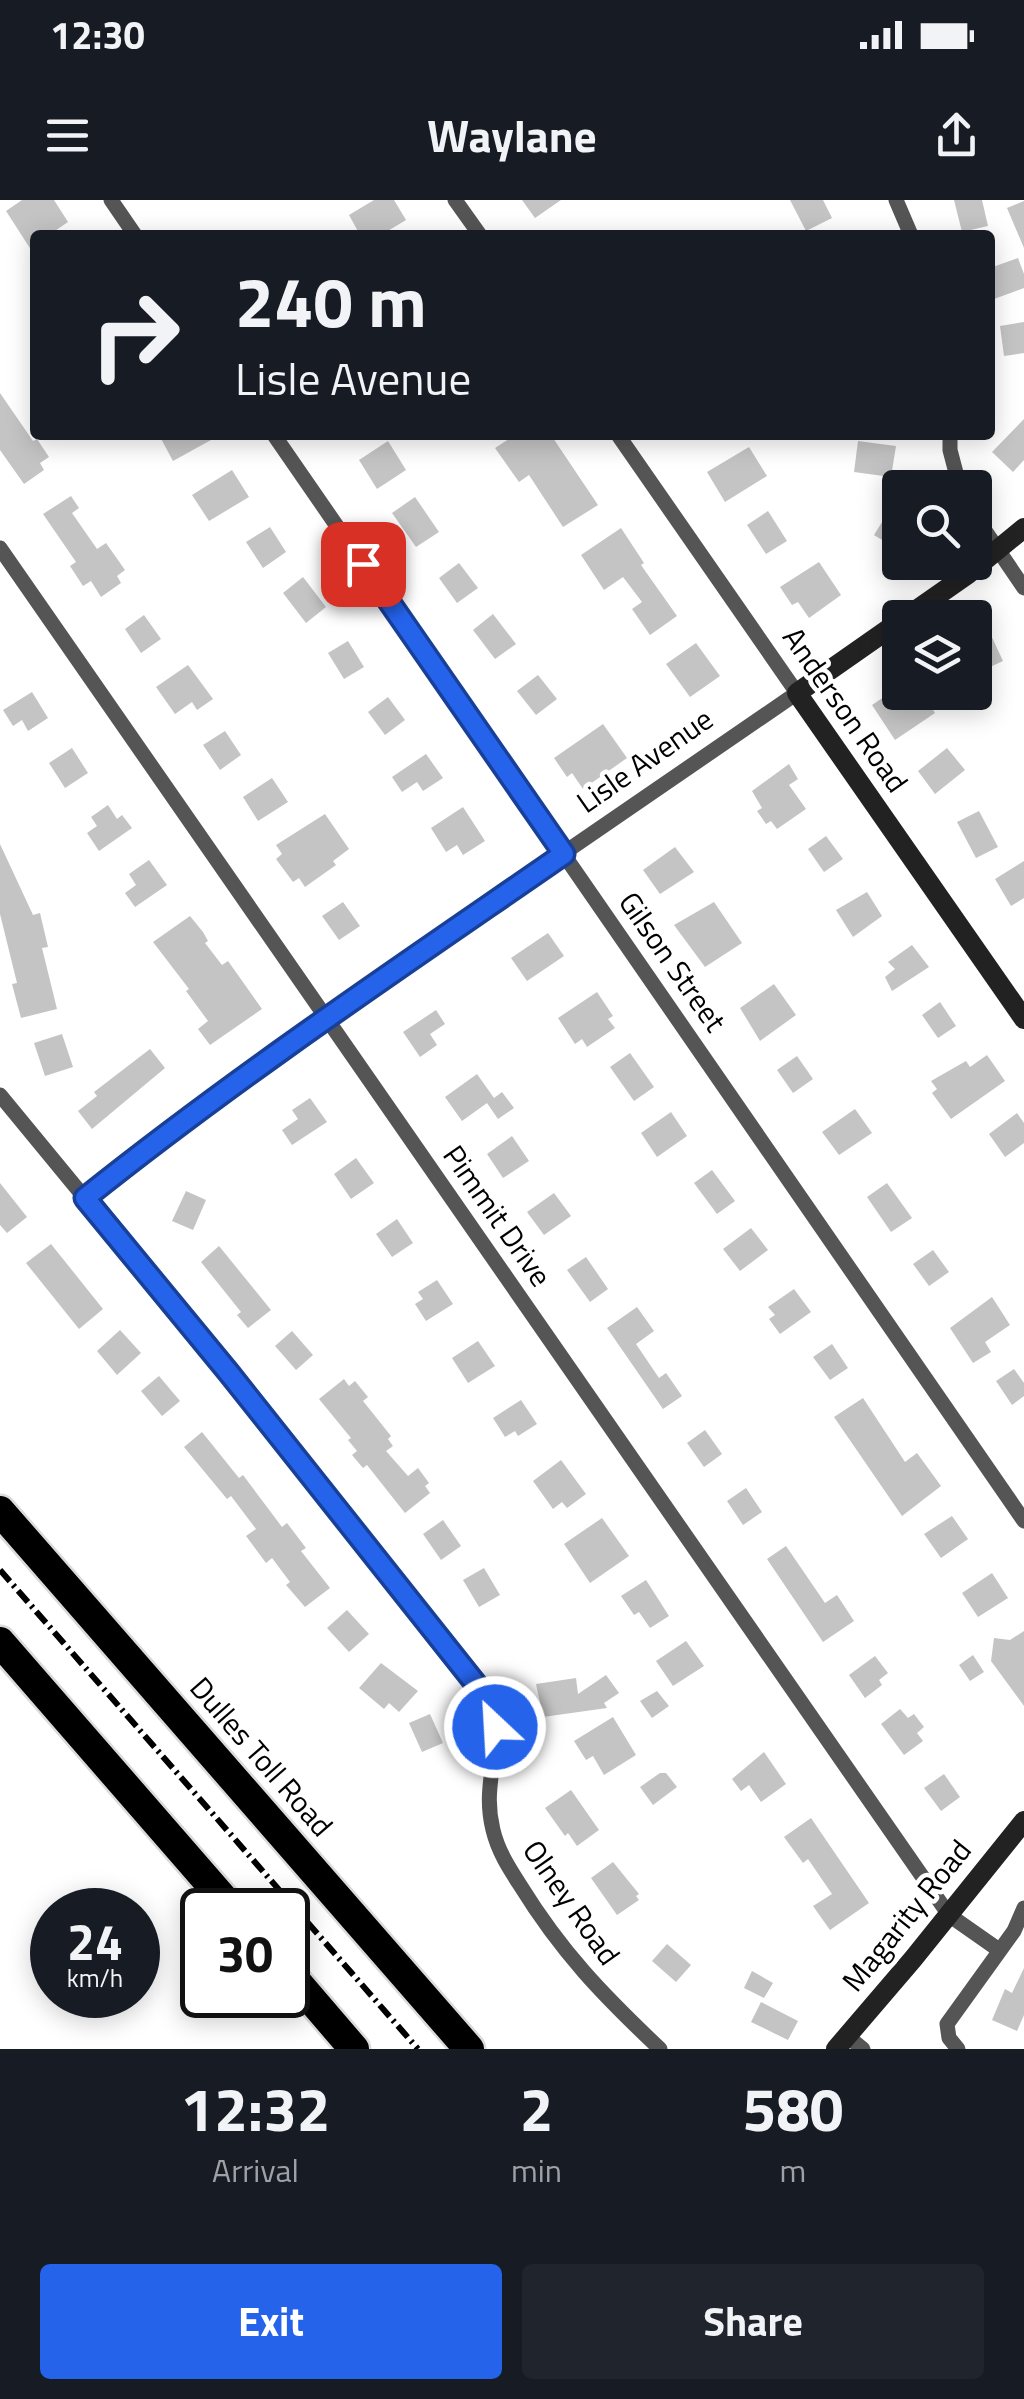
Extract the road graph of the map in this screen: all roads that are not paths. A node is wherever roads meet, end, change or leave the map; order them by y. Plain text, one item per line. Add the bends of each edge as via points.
1 (110, 200) edge
2 (456, 200) edge
3 (896, 200) edge
4 (131, 230) edge
5 (477, 230) edge
6 (909, 230) edge
7 (277, 440) edge
8 (621, 440) edge
9 (951, 440) edge
10 (957, 470) edge
11 (1024, 528) edge
12 (992, 541) edge
13 (0, 548) edge
14 (998, 550) junction
15 (1024, 588) edge
16 (929, 600) edge
17 (882, 634) edge
18 (797, 693) junction
19 (564, 854) junction
20 (326, 1018) junction
21 (1024, 1019) edge
22 (0, 1095) edge
23 (85, 1198) junction
24 (0, 1510) edge
25 (1024, 1520) edge
26 (0, 1642) edge
27 (1024, 1821) edge
28 (215, 1888) edge
29 (1024, 1908) edge
30 (949, 1915) junction
31 (999, 1950) junction
32 (310, 1998) edge
33 (849, 2045) edge
34 (354, 2049) edge
35 (469, 2049) edge
36 (660, 2049) edge
37 (958, 2049) edge

1 - 4 street
2 - 5 street
3 - 6 street
7 - 19 street, Gilson Street
8 - 18 street, Anderson Road
9 - 10 street
11 - 14 street, Lisle Avenue
12 - 14 street
13 - 20 street, Pimmit Drive
14 - 15 street
14 - 16 street, Lisle Avenue
17 - 18 street, Lisle Avenue
18 - 19 street, Lisle Avenue
18 - 21 street, Anderson Road
19 - 20 street, Lisle Avenue
19 - 25 street, Gilson Street
20 - 23 street, Lisle Avenue
20 - 30 street, Pimmit Drive
22 - 23 street, Olney Road
23 - 36 street, Olney Road via 479,1688 495,1727 489,1808 502,1856 588,1980
24 - 35 highway, Dulles Toll Road
26 - 28 highway
27 - 30 street, Magarity Road
29 - 31 street
30 - 31 street
30 - 33 street, Magarity Road
31 - 37 street via 947,2024
32 - 34 highway

